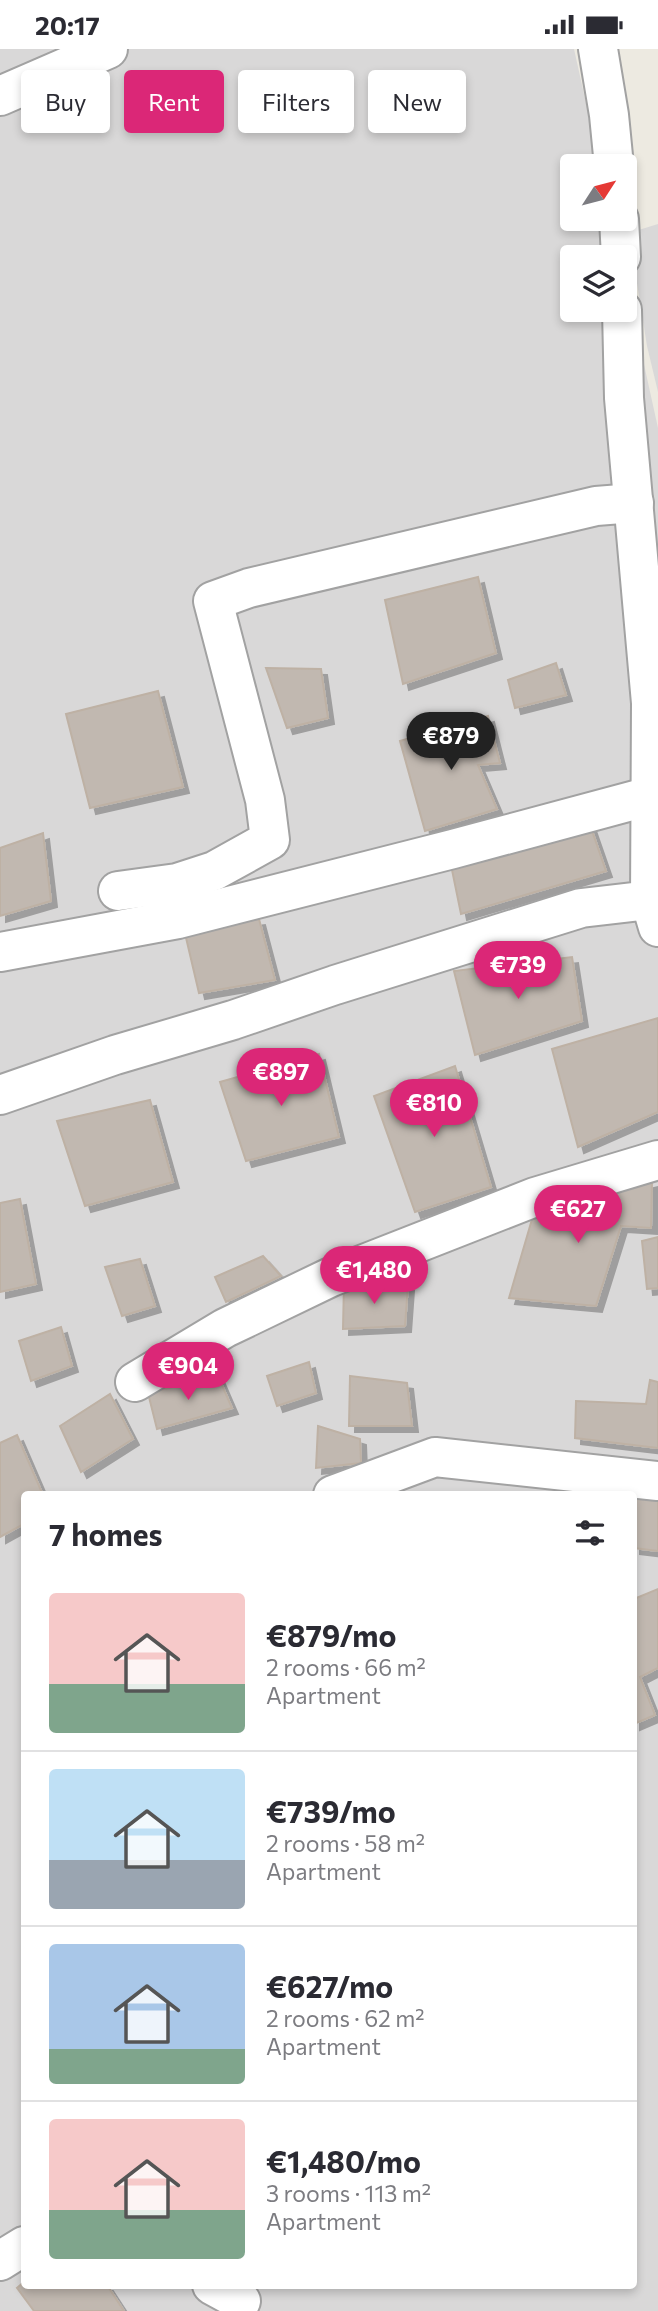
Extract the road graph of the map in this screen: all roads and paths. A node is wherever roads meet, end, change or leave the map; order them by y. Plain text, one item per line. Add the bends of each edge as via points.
1 (108, 49) edge
2 (598, 49) edge
3 (0, 96) edge
4 (613, 154) edge
5 (622, 322) edge
6 (635, 503) junction
7 (650, 796) junction
8 (118, 891) dead end
9 (654, 913) edge
10 (0, 952) edge
11 (0, 1095) edge
12 (658, 1160) edge
13 (135, 1382) dead end
14 (658, 1481) edge
15 (345, 1491) edge
16 (21, 2248) edge
17 (0, 2261) edge

1 - 3 street
2 - 4 street
5 - 6 street via 624,398
6 - 7 street via 651,703
6 - 8 street via 596,506 507,526 248,588 213,601 265,800 270,840 214,871 177,883
7 - 9 street
7 - 10 street via 178,919
9 - 11 street via 581,908
12 - 13 street via 536,1198 331,1277 225,1328
14 - 15 street via 435,1457
16 - 17 street

